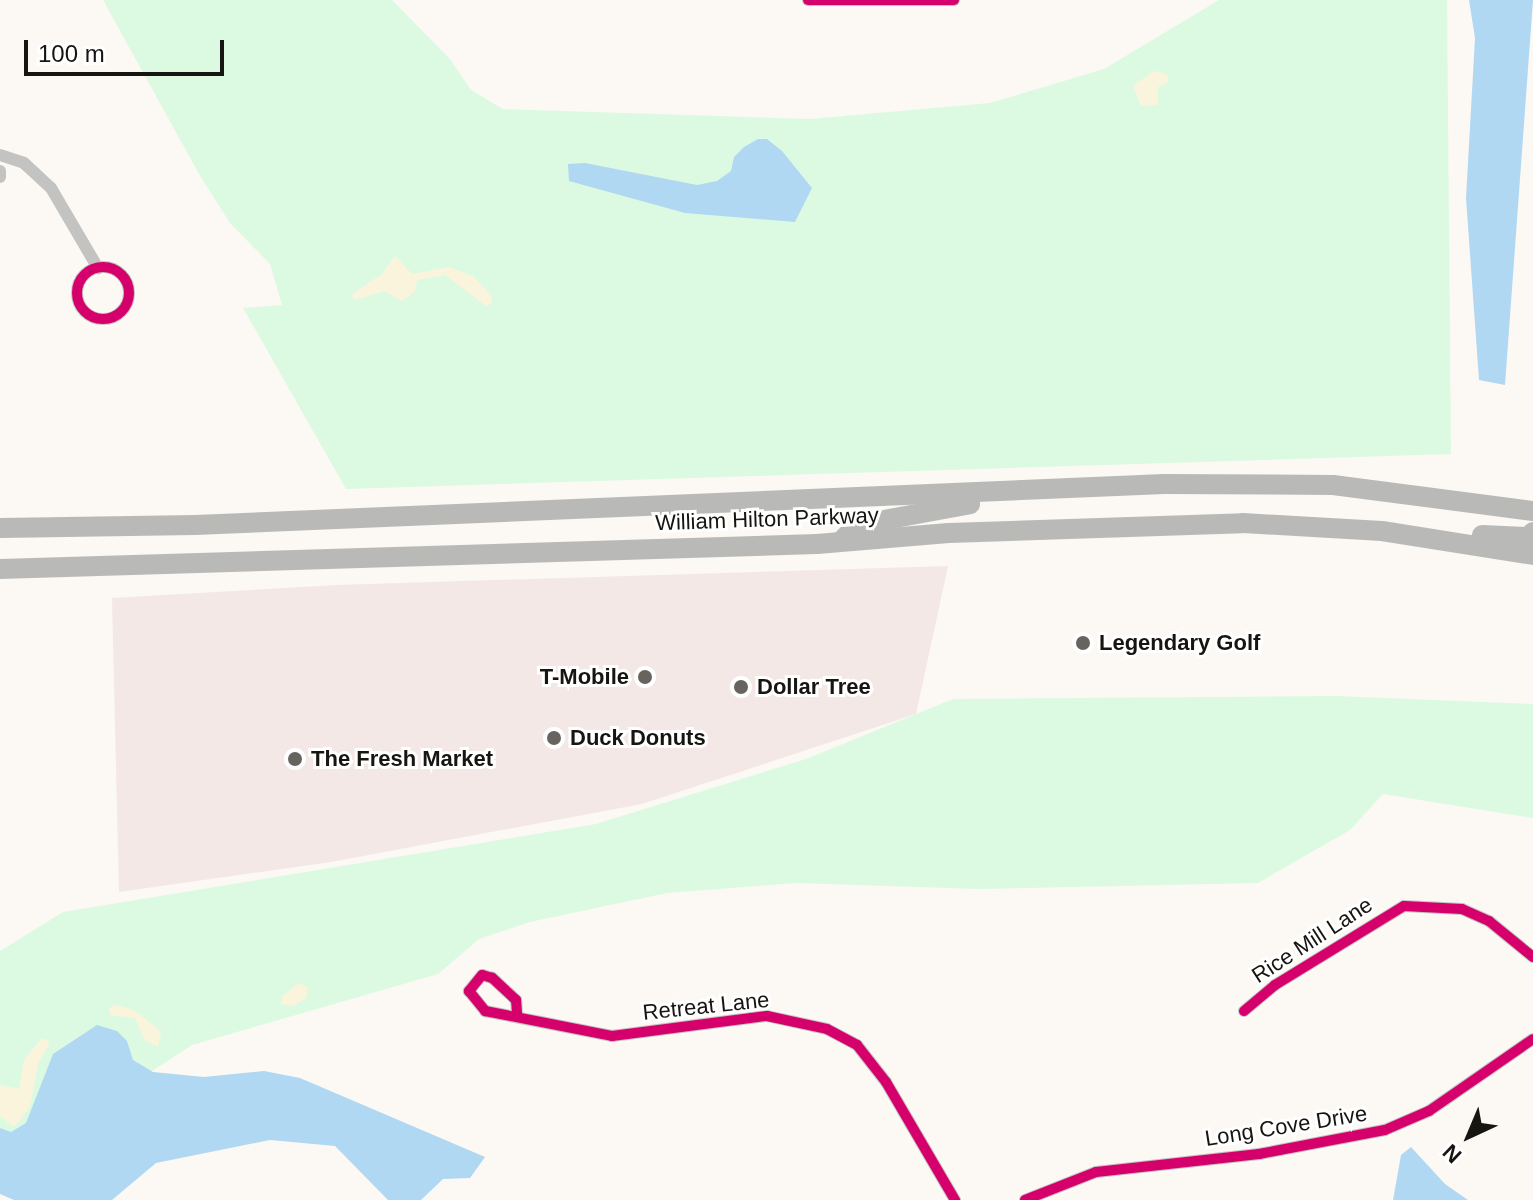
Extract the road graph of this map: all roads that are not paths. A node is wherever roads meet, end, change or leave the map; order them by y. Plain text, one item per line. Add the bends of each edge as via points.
1 (808, 0) edge
2 (954, 0) edge
3 (0, 155) edge
4 (98, 268) junction
5 (1037, 491) junction
6 (1533, 511) edge
7 (0, 528) edge
8 (1382, 531) junction
9 (1533, 532) edge
10 (841, 541) junction
11 (1533, 555) edge
12 (0, 569) edge
13 (1533, 957) edge
14 (1244, 1011) dead end
15 (517, 1013) dead end
16 (1533, 1039) edge
17 (955, 1200) edge
18 (1025, 1200) edge

1 - 2 street
3 - 4 street via 24,163 51,188
4 - 4 street via 81,278 77,298 88,315 107,319 124,308 129,289 118,272
5 - 6 highway, William Hilton Parkway via 1164,484 1333,485
5 - 7 highway, William Hilton Parkway
5 - 10 highway via 857,525
8 - 9 highway via 1528,537
8 - 10 highway, William Hilton Parkway via 1243,523
8 - 11 highway, William Hilton Parkway
10 - 12 highway, William Hilton Parkway
13 - 14 street, Rice Mill Lane via 1489,921 1462,909 1404,906 1275,985
15 - 17 street, Retreat Lane via 612,1036 767,1016 827,1029 857,1045 886,1082
16 - 18 street, Long Cove Drive via 1429,1111 1385,1130 1259,1154 1096,1172

